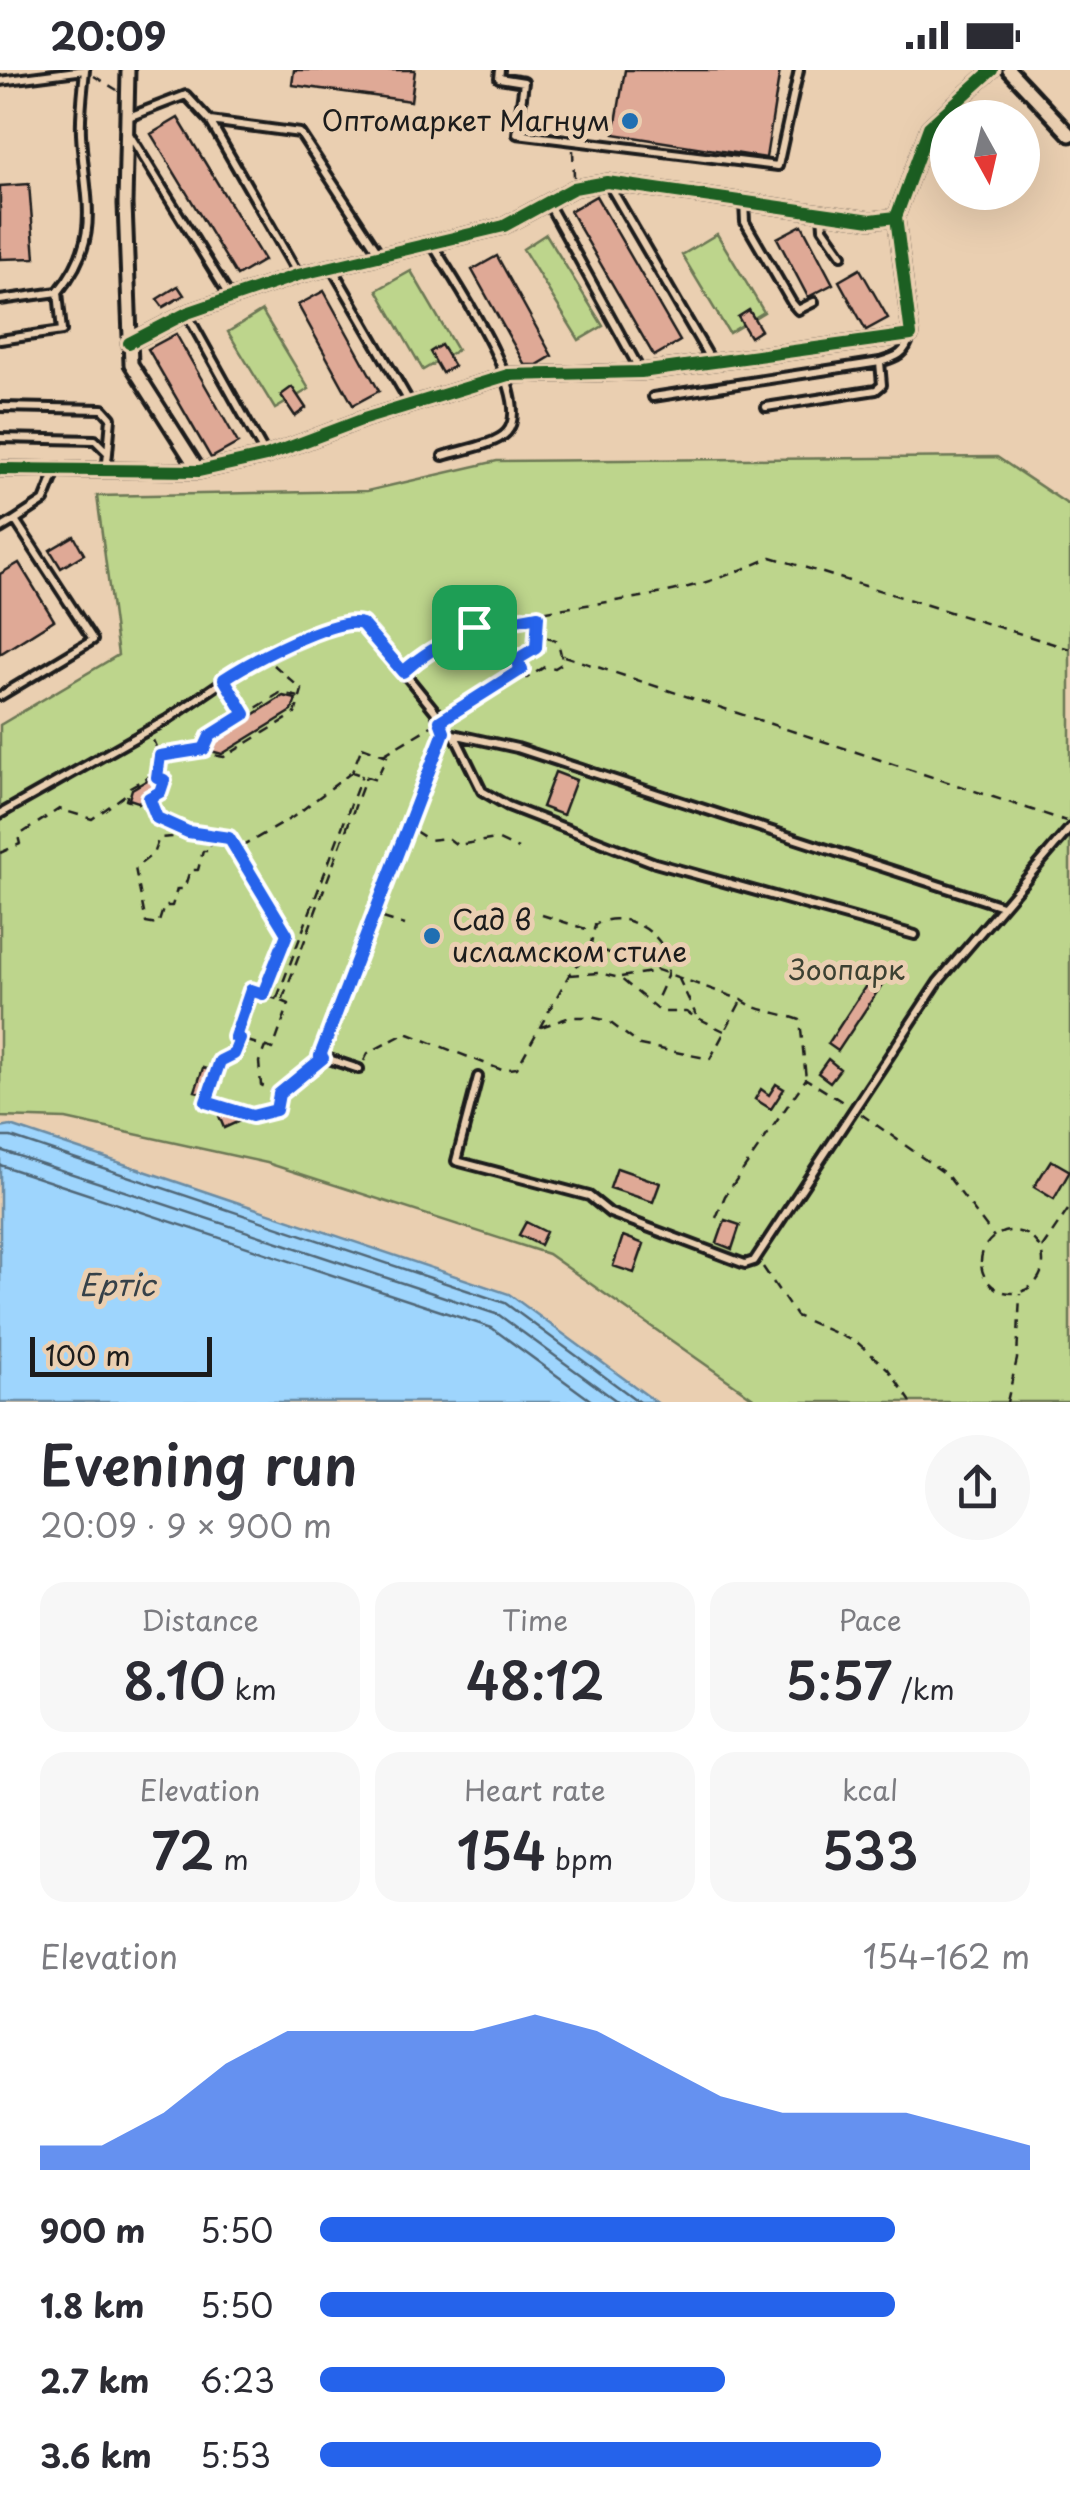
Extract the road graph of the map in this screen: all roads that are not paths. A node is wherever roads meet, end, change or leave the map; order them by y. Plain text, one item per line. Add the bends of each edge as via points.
1 (85, 70) edge
2 (128, 70) edge
3 (500, 70) edge
4 (799, 70) edge
5 (992, 70) edge
6 (1009, 70) edge
7 (0, 80) edge
8 (210, 121) junction
9 (126, 124) junction
10 (1070, 135) edge
11 (607, 182) junction
12 (744, 202) junction
13 (548, 204) junction
14 (822, 213) junction
15 (896, 217) junction
16 (432, 244) junction
17 (381, 256) junction
18 (842, 256) dead end
19 (332, 267) junction
20 (298, 276) junction
21 (58, 292) junction
22 (231, 298) junction
23 (0, 300) edge
24 (814, 302) dead end
25 (187, 313) junction
26 (911, 335) junction
27 (0, 340) edge
28 (128, 343) junction
29 (712, 362) junction
30 (880, 362) junction
31 (640, 372) junction
32 (508, 375) junction
33 (653, 396) dead end
34 (410, 403) junction
35 (0, 407) edge
36 (766, 407) dead end
37 (0, 438) edge
38 (108, 454) junction
39 (266, 456) junction
40 (443, 456) dead end
41 (0, 469) edge
42 (56, 470) junction
43 (106, 472) junction
44 (199, 472) junction
45 (15, 520) junction
46 (0, 529) edge
47 (0, 696) edge
48 (444, 732) junction
49 (455, 734) junction
50 (0, 814) edge
51 (1070, 825) edge
52 (1002, 906) junction
53 (915, 935) dead end
54 (359, 1070) road end
55 (478, 1076) dead end

1 - 7 lane
1 - 21 lane via 80,133 91,228 74,273
2 - 9 street
3 - 4 lane via 499,78 524,82 516,134 778,166
5 - 15 street via 928,127
6 - 10 street
8 - 9 lane via 186,95
8 - 17 lane via 300,132
8 - 20 lane
9 - 22 lane
9 - 28 street
11 - 12 street
11 - 13 street via 574,188
11 - 29 lane
12 - 14 street
12 - 24 lane via 745,222 792,303 798,310
13 - 16 street via 504,226
13 - 31 lane
14 - 15 street
14 - 18 lane via 823,228
15 - 26 street
16 - 17 street
16 - 32 lane
17 - 19 street
19 - 20 street
19 - 34 lane
20 - 22 street
21 - 23 lane
21 - 27 lane via 62,331
22 - 25 street
25 - 28 street
25 - 39 lane
26 - 29 street
26 - 30 lane via 908,348
28 - 44 street via 131,364
29 - 31 street
30 - 33 lane
30 - 36 lane via 882,385 876,390
31 - 32 street
32 - 34 street
32 - 40 lane via 512,423 505,436
34 - 39 street
35 - 38 lane via 104,409 111,418
37 - 38 lane via 95,440
38 - 43 lane
39 - 44 street
41 - 42 street
42 - 43 street
42 - 45 lane via 44,501
43 - 44 street
45 - 46 lane
45 - 47 lane via 93,640
48 - 49 lane
48 - 50 lane via 367,627 354,621 224,679
48 - 54 lane via 320,1056
49 - 52 lane via 517,748
49 - 53 lane via 482,790 508,806 655,863
51 - 52 lane
52 - 55 lane via 938,982 758,1257 746,1264 610,1213 589,1196 456,1161

